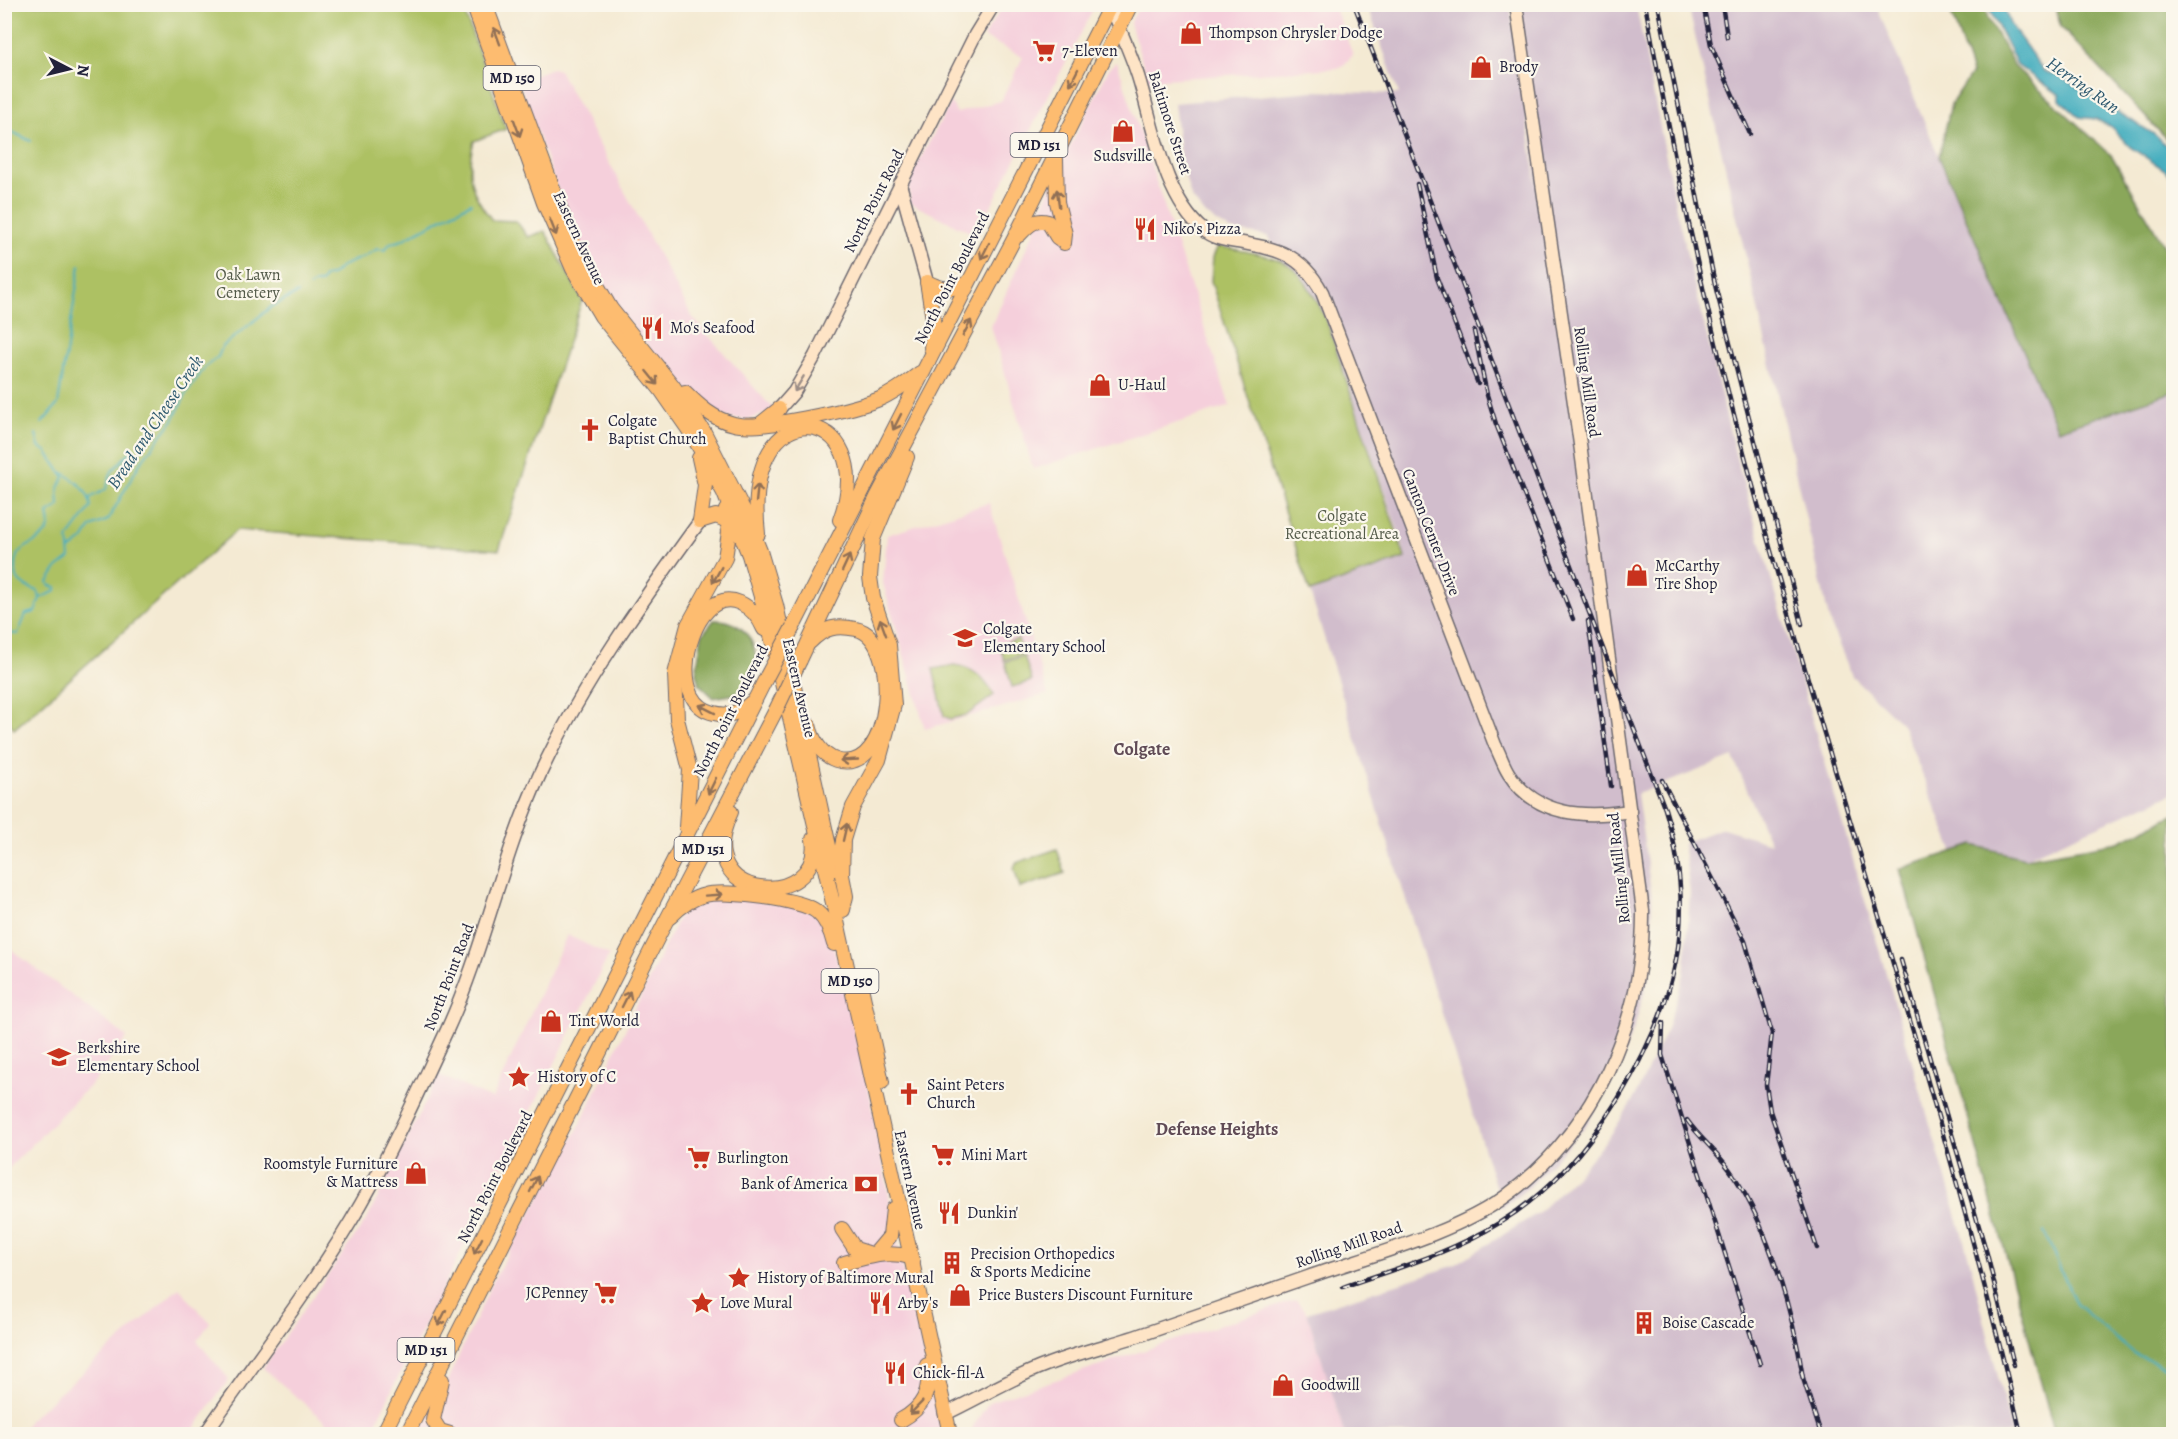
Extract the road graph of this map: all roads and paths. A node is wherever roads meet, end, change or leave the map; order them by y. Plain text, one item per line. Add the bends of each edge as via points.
1 (473, 4) edge
2 (486, 4) edge
3 (994, 4) edge
4 (1131, 4) edge
5 (1516, 4) edge
6 (1109, 5) edge
7 (1120, 24) junction
8 (532, 153) junction
9 (1056, 153) junction
10 (900, 184) junction
11 (1216, 238) joint
12 (1013, 241) junction
13 (569, 248) junction
14 (927, 282) junction
15 (968, 283) junction
16 (926, 365) junction
17 (658, 367) junction
18 (939, 380) junction
19 (779, 409) joint
20 (757, 426) junction
21 (693, 436) junction
22 (724, 493) junction
23 (728, 519) junction
24 (700, 521) junction
25 (739, 528) junction
26 (760, 551) junction
27 (820, 571) junction
28 (781, 653) junction
29 (802, 657) junction
30 (757, 696) junction
31 (742, 776) junction
32 (803, 777) junction
33 (1630, 811) junction
34 (683, 844) junction
35 (843, 910) junction
36 (665, 923) junction
37 (852, 990) junction
38 (894, 1186) junction
39 (842, 1229) dead end
40 (874, 1254) junction
41 (910, 1257) junction
42 (844, 1263) dead end
43 (920, 1286) junction
44 (452, 1347) junction
45 (949, 1412) junction
46 (901, 1420) dead end
47 (205, 1434) edge
48 (383, 1434) edge
49 (407, 1434) edge
50 (450, 1434) edge
51 (950, 1434) edge
52 (958, 1434) edge

1 -> 8 main road, Eastern Avenue / MD 150
8 -> 2 main road, Eastern Avenue / MD 150
3 - 10 street, North Point Road
4 - 7 main road, MD 151
5 - 33 street, Rolling Mill Road
6 - 7 street, Baltimore Street
6 -> 15 main road, North Point Boulevard / MD 151
7 - 9 main road, MD 151
7 - 11 street, Baltimore Street via 1180,201 1196,223
8 - 13 main road, Eastern Avenue / MD 150
9 - 12 main road, MD 151
12 -> 9 main road via 1038,220 1048,222 1064,243
10 - 14 street
10 -> 19 street, North Point Road via 815,356
11 - 33 street, Canton Center Drive via 1278,250 1305,267 1317,282 1509,775 1529,795 1563,813
18 -> 12 main road, MD 151
13 - 17 main road, Eastern Avenue / MD 150
13 -> 21 main road, Eastern Avenue / MD 150 via 601,316
14 - 15 main road via 950,289
14 - 16 main road via 934,325
15 - 16 main road, North Point Boulevard / MD 151
16 - 20 main road via 895,391 877,400
16 -> 27 main road, North Point Boulevard / MD 151
17 - 20 main road via 709,414 734,424
17 - 26 main road, Eastern Avenue / MD 150 via 720,459
29 -> 18 main road, MD 151 via 877,497
35 -> 18 main road via 843,840 853,807 879,760 894,705 889,645 870,577 873,539
19 - 20 main road
21 - 22 main road, Eastern Avenue / MD 150
21 - 24 main road via 705,485
22 - 23 main road
22 - 25 main road, Eastern Avenue / MD 150
23 - 24 main road via 711,517
23 - 25 main road
23 -> 34 main road via 725,558 688,625 676,667 677,719 690,770
24 - 47 street, North Point Road via 636,612 540,774 458,1005 361,1204
25 - 28 main road, Eastern Avenue / MD 150
26 -> 27 main road via 756,506 766,456 787,432 800,427 815,428 829,434 842,451 847,481 842,514
26 - 28 main road, Eastern Avenue / MD 150
27 - 30 main road, North Point Boulevard / MD 151, bridge
29 -> 28 main road via 811,640 822,631 842,626 860,630 876,643 882,656 884,711 874,745 861,759 836,760 818,746
30 -> 28 main road via 745,709 722,715 702,708 692,698 686,675 701,619 721,601 742,603 758,615
28 - 32 main road, Eastern Avenue / MD 150
28 - 35 main road, Eastern Avenue / MD 150
29 - 31 main road, MD 151, bridge
30 -> 34 main road, North Point Boulevard / MD 151
31 - 32 main road via 737,800 724,826 722,852 735,876 754,888 767,890 788,885 800,877 811,859 813,844
31 - 36 main road, MD 151
32 - 37 main road, Eastern Avenue / MD 150
33 - 45 street, Rolling Mill Road via 1643,933 1640,970 1627,1022 1606,1075 1585,1112 1552,1154 1516,1189 1473,1217 1046,1365
34 -> 48 main road, North Point Boulevard / MD 151
35 - 43 main road, Eastern Avenue / MD 150 via 875,1050
36 -> 37 main road via 680,908 711,894 803,905 818,912 826,922 844,978
44 -> 36 main road, MD 151
37 - 38 main road, Eastern Avenue / MD 150
38 - 40 main road via 893,1228 883,1247
38 - 41 main road, Eastern Avenue / MD 150
39 - 40 main road via 855,1250
40 - 41 main road
40 - 42 main road
41 - 43 main road, Eastern Avenue
43 - 45 main road, Eastern Avenue / MD 150
43 -> 46 main road via 921,1338 929,1382 919,1409
44 - 49 main road, MD 151
44 - 50 main road via 433,1412 440,1431
45 - 51 main road, Eastern Avenue / MD 150
45 - 52 main road, Eastern Avenue / MD 150

